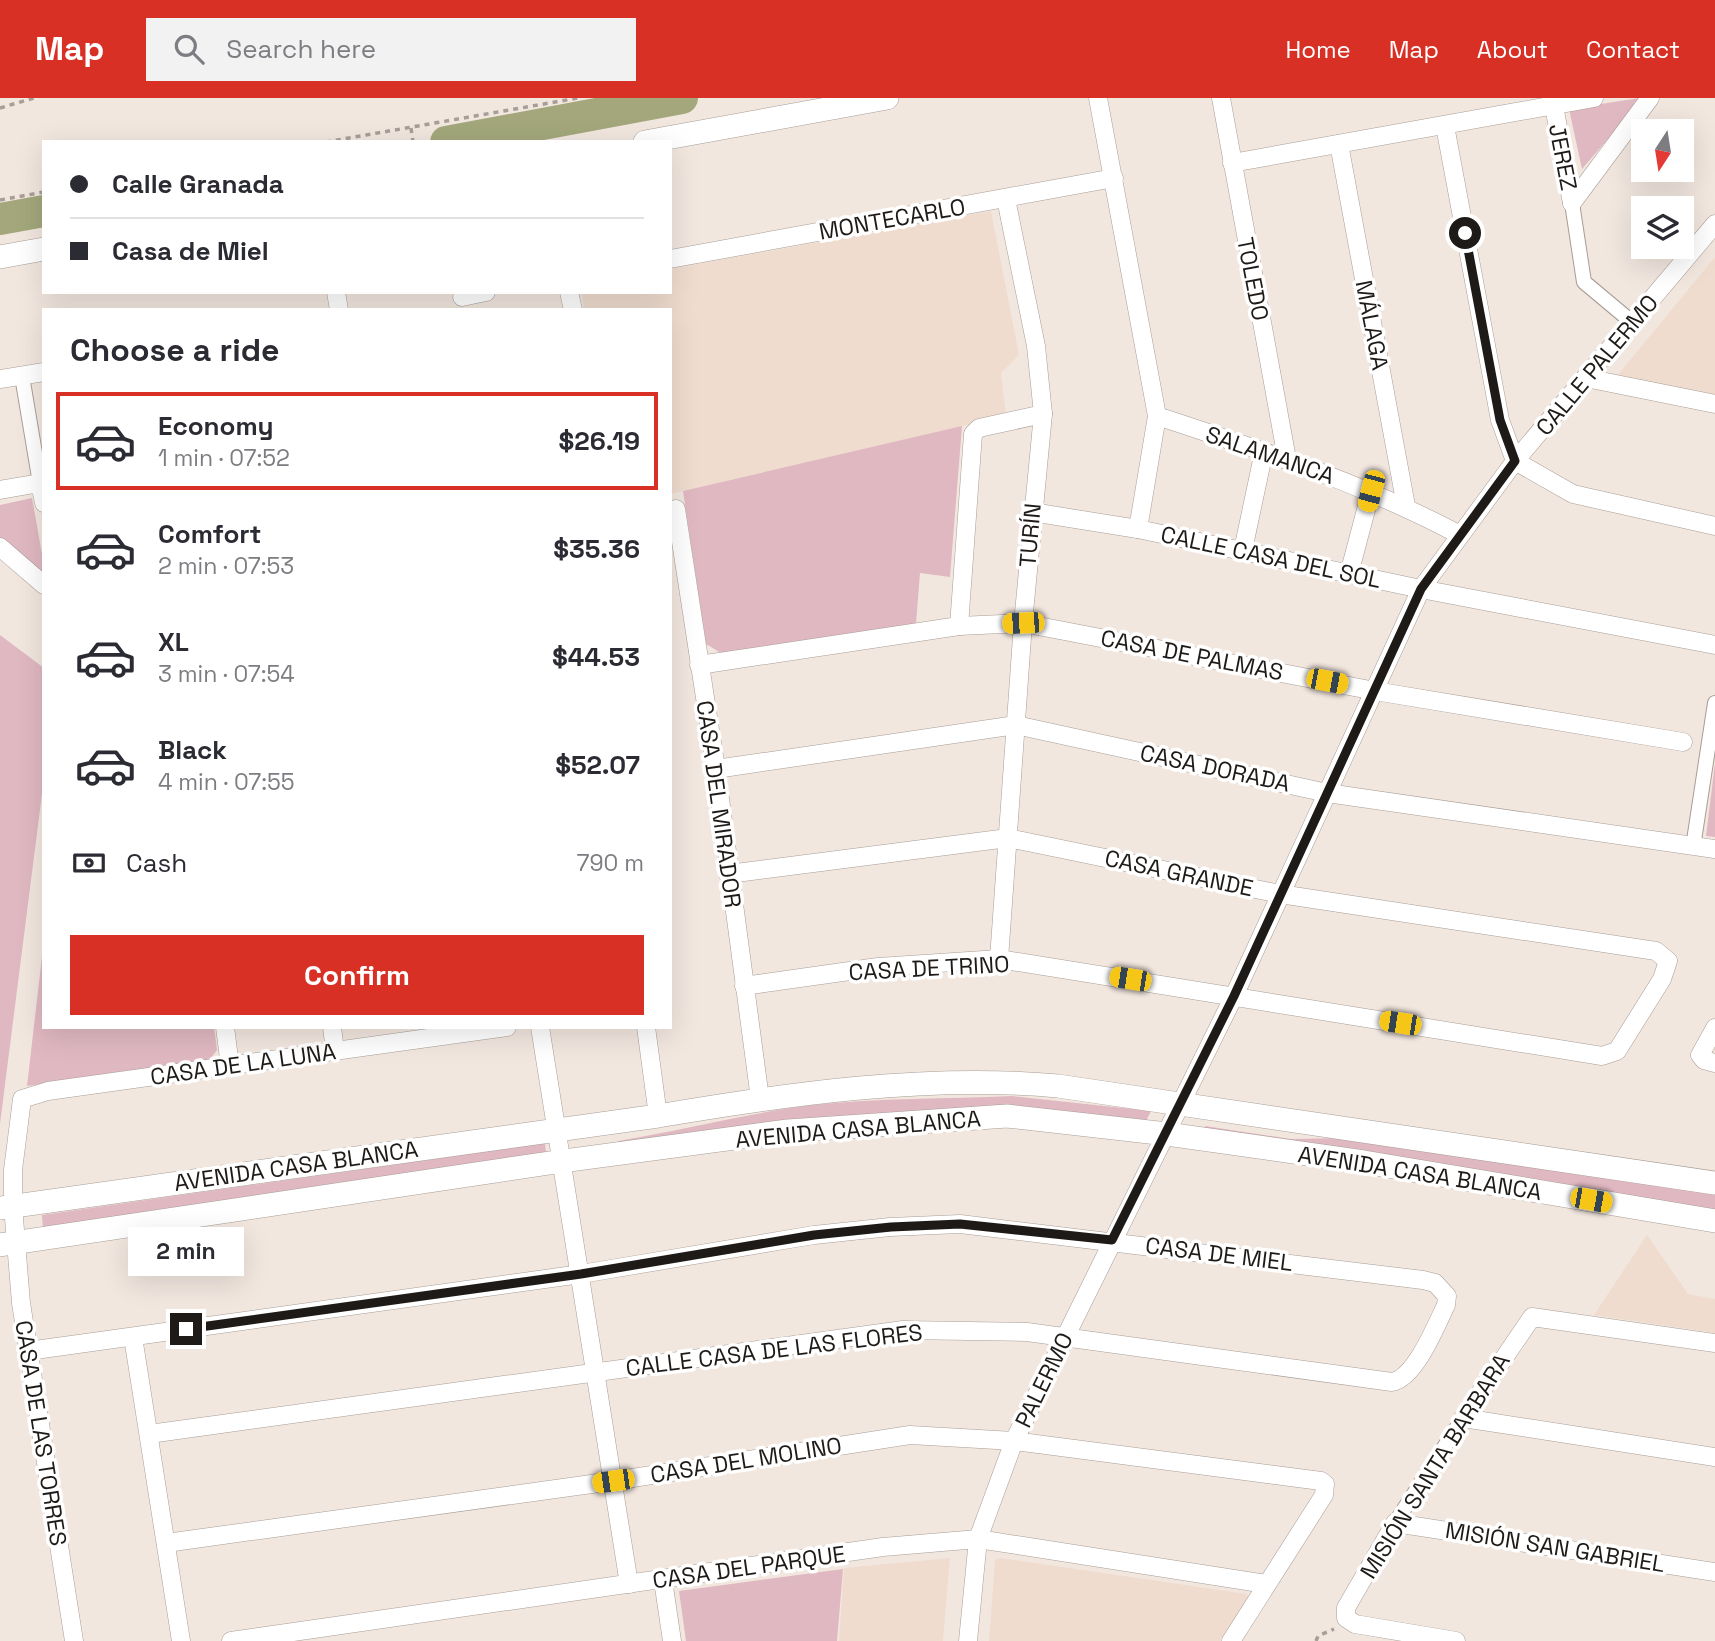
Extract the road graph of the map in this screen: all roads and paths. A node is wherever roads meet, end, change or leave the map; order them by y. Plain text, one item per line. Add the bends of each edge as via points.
1 (34, 98) edge
2 (578, 98) edge
3 (887, 98) edge
4 (1098, 98) edge
5 (1221, 98) edge
6 (1594, 98) edge
7 (1650, 98) edge
8 (1553, 106) junction
9 (0, 108) edge
10 (1445, 126) junction
11 (411, 128) junction
12 (338, 140) edge
13 (413, 140) edge
14 (656, 140) edge
15 (1339, 144) junction
16 (1232, 163) junction
17 (1114, 178) junction
18 (42, 192) edge
19 (1006, 198) junction
20 (0, 200) edge
21 (1572, 203) junction
22 (1715, 225) edge
23 (42, 249) edge
24 (0, 257) edge
25 (672, 259) edge
26 (480, 294) edge
27 (462, 300) edge
28 (1633, 323) junction
29 (42, 372) edge
30 (22, 376) junction
31 (1586, 378) junction
32 (0, 379) edge
33 (1715, 404) edge
34 (1044, 414) junction
35 (1157, 416) junction
36 (1264, 451) junction
37 (1287, 459) junction
38 (1515, 461) junction
39 (40, 483) junction
40 (0, 490) edge
41 (1371, 491) junction
42 (42, 493) edge
43 (1406, 506) junction
44 (676, 509) dead end
45 (1032, 512) junction
46 (1715, 526) edge
47 (1138, 529) junction
48 (1458, 534) junction
49 (0, 547) edge
50 (1243, 550) junction
51 (1349, 574) junction
52 (678, 579) edge
53 (42, 583) edge
54 (1421, 589) junction
55 (1023, 623) junction
56 (959, 626) junction
57 (1715, 645) edge
58 (699, 665) junction
59 (1375, 691) junction
60 (1715, 704) edge
61 (1016, 725) junction
62 (1683, 742) dead end
63 (716, 769) junction
64 (1327, 793) junction
65 (1008, 838) junction
66 (1693, 847) junction
67 (1715, 849) edge
68 (728, 874) junction
69 (1280, 894) junction
70 (999, 959) junction
71 (744, 986) junction
72 (1234, 996) junction
73 (1715, 1028) edge
74 (225, 1029) edge
75 (332, 1029) edge
76 (479, 1029) edge
77 (540, 1029) edge
78 (646, 1029) edge
79 (437, 1032) edge
80 (335, 1051) junction
81 (1611, 1055) joint
82 (1708, 1060) edge
83 (230, 1066) junction
84 (22, 1099) joint
85 (760, 1099) junction
86 (1180, 1106) junction
87 (658, 1116) junction
88 (559, 1130) junction
89 (1167, 1134) junction
90 (563, 1161) junction
91 (1715, 1183) edge
92 (6, 1207) edge
93 (1715, 1221) edge
94 (1112, 1240) junction
95 (8, 1244) edge
96 (581, 1274) junction
97 (133, 1337) junction
98 (1064, 1339) junction
99 (1715, 1343) edge
100 (28, 1351) junction
101 (596, 1373) junction
102 (1399, 1381) joint
103 (1463, 1418) junction
104 (149, 1434) junction
105 (1014, 1441) junction
106 (1715, 1457) edge
107 (613, 1481) junction
108 (1395, 1523) junction
109 (978, 1539) junction
110 (166, 1543) junction
111 (1715, 1572) edge
112 (663, 1580) junction
113 (629, 1584) junction
114 (1266, 1584) junction
115 (1347, 1620) junction
116 (74, 1641) edge
117 (181, 1641) edge
118 (231, 1641) edge
119 (671, 1641) edge
120 (968, 1641) edge
121 (1231, 1641) edge
122 (1316, 1641) edge
123 (1456, 1641) edge

1 - 9 path
2 - 11 path
3 - 14 street
4 - 17 street
5 - 16 street, TOLEDO
6 - 8 street
7 - 21 street, JEREZ
8 - 10 street
8 - 21 street, JEREZ
10 - 15 street
10 - 38 street via 1500,420
11 - 12 path
11 - 13 path
15 - 16 street
15 - 43 street, MÁLAGA
16 - 37 street, TOLEDO
17 - 19 street, MONTECARLO
17 - 35 street
18 - 20 path
19 - 25 street, MONTECARLO
19 - 34 street, TURÍN via 1036,346
21 - 28 street via 1584,282
22 - 28 street, CALLE PALERMO
23 - 24 street
26 - 27 street
28 - 31 street, CALLE PALERMO
29 - 30 street
30 - 32 street
30 - 39 street
31 - 33 street
31 - 38 street, CALLE PALERMO
34 - 45 street, TURÍN
34 - 56 street via 979,428 973,434
35 - 36 street, SALAMANCA
35 - 47 street
36 - 37 street, SALAMANCA
36 - 50 street
37 - 41 street, SALAMANCA
38 - 46 street via 1573,494
38 - 48 street, CALLE PALERMO
39 - 40 street
39 - 42 street
41 - 43 street, SALAMANCA
41 - 51 street
43 - 48 street, SALAMANCA
44 - 52 street, CASA DEL MIRADOR
45 - 47 street, CALLE CASA DEL SOL
45 - 55 street, TURÍN
47 - 50 street, CALLE CASA DEL SOL
48 - 54 street, CALLE PALERMO
49 - 53 street
50 - 51 street, CALLE CASA DEL SOL
51 - 54 street, CALLE CASA DEL SOL
52 - 58 street, CASA DEL MIRADOR
54 - 57 street, CALLE CASA DEL SOL
54 - 59 street, CALLE PALERMO
55 - 56 street, CASA DE PALMAS
55 - 59 street, CASA DE PALMAS
55 - 61 street, TURÍN
56 - 58 street, CASA DE PALMAS
58 - 63 street, CASA DEL MIRADOR
59 - 62 street, CASA DE PALMAS
59 - 64 street, CALLE PALERMO
60 - 66 street
61 - 63 street, CASA DORADA
61 - 64 street, CASA DORADA
61 - 65 street, TURÍN
63 - 68 street, CASA DEL MIRADOR
64 - 66 street, CASA DORADA
64 - 69 street, CALLE PALERMO
65 - 68 street, CASA GRANDE
65 - 69 street, CASA GRANDE
65 - 70 street, TURÍN
66 - 67 street, CASA DORADA
68 - 71 street, CASA DEL MIRADOR
69 - 72 street, CALLE PALERMO
69 - 81 street, CASA GRANDE via 1656,951 1668,961 1662,979
70 - 71 street, CASA DE TRINO via 878,967
70 - 72 street, CASA DE TRINO
71 - 85 street, CASA DEL MIRADOR
72 - 81 street, CASA DE TRINO
72 - 86 street, CALLE PALERMO
73 - 82 street via 1701,1051
74 - 83 street
75 - 80 street
76 - 79 street, CASA DE LA LUNA
77 - 88 street
78 - 87 street
79 - 80 street, CASA DE LA LUNA
80 - 83 street, CASA DE LA LUNA
83 - 84 street, CASA DE LA LUNA via 48,1091
84 - 92 street, CASA DE LAS TORRES
85 - 86 street, AVENIDA CASA BLANCA via 996,1082 1058,1086
85 - 87 street, AVENIDA CASA BLANCA
86 - 89 street, CALLE PALERMO
86 - 91 street, AVENIDA CASA BLANCA
87 - 88 street, AVENIDA CASA BLANCA
88 - 90 street
88 - 92 street, AVENIDA CASA BLANCA
89 - 90 street, AVENIDA CASA BLANCA via 1007,1116 788,1131
89 - 93 street, AVENIDA CASA BLANCA
89 - 94 street, PALERMO
90 - 95 street, AVENIDA CASA BLANCA
90 - 96 street
92 - 95 street, CASA DE LAS TORRES
94 - 96 street, CASA DE MIEL via 960,1224 891,1227 814,1235
94 - 98 street, PALERMO
94 - 102 street, CASA DE MIEL via 1434,1283 1447,1296 1446,1305 1411,1371
95 - 100 street, CASA DE LAS TORRES
96 - 97 street, CASA DE MIEL
96 - 101 street
97 - 100 street, CASA DE MIEL
97 - 104 street
98 - 101 street, CALLE CASA DE LAS FLORES via 989,1329 903,1330
98 - 102 street, CALLE CASA DE LAS FLORES
98 - 105 street, PALERMO
99 - 103 street, MISIÓN SANTA BARBARA via 1532,1317
100 - 116 street, CASA DE LAS TORRES
101 - 104 street, CALLE CASA DE LAS FLORES
101 - 107 street
103 - 106 street
103 - 108 street, MISIÓN SANTA BARBARA
104 - 110 street
105 - 107 street, CASA DEL MOLINO via 911,1435
105 - 109 street, PALERMO
105 - 114 street, CASA DEL MOLINO via 1316,1479 1325,1485 1324,1495
107 - 110 street, CASA DEL MOLINO
107 - 113 street
108 - 111 street, MISIÓN SAN GABRIEL
108 - 115 street, MISIÓN SANTA BARBARA via 1346,1608
109 - 112 street, CASA DEL PARQUE via 883,1547
109 - 114 street, CASA DEL PARQUE
109 - 120 street, PALERMO
110 - 117 street
112 - 113 street, CASA DEL PARQUE
112 - 119 street
113 - 118 street, CASA DEL PARQUE
114 - 121 street
115 - 122 path
115 - 123 street

